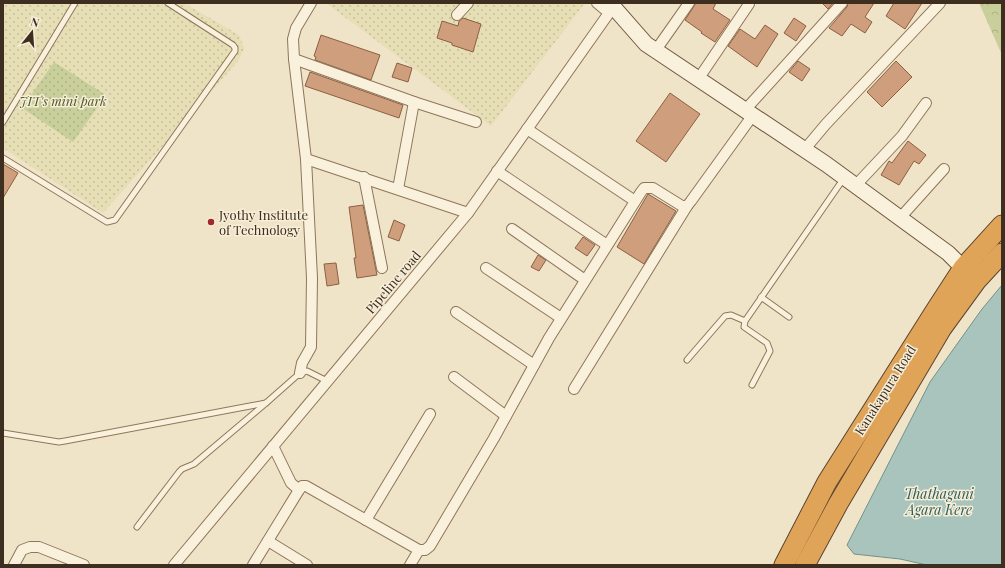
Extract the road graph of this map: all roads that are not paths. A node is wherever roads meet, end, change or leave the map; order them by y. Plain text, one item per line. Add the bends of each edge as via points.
1 (75, 3) edge
2 (168, 3) edge
3 (311, 3) edge
4 (468, 3) edge
5 (597, 3) edge
6 (689, 3) edge
7 (842, 3) edge
8 (940, 3) edge
9 (749, 4) dead end
10 (612, 6) edge
11 (457, 15) dead end
12 (656, 50) junction
13 (294, 59) junction
14 (699, 78) junction
15 (414, 102) junction
16 (926, 104) dead end
17 (750, 112) junction
18 (3, 122) edge
19 (476, 122) dead end
20 (527, 129) junction
21 (805, 149) junction
22 (3, 158) edge
23 (306, 159) junction
24 (944, 169) dead end
25 (497, 171) junction
26 (364, 177) junction
27 (850, 181) junction
28 (398, 188) junction
29 (635, 201) junction
30 (686, 206) junction
31 (468, 213) junction
32 (900, 218) junction
33 (1002, 225) edge
34 (512, 228) dead end
35 (607, 245) junction
36 (1002, 253) edge
37 (382, 268) dead end
38 (486, 268) dead end
39 (963, 268) junction
40 (585, 280) junction
41 (761, 297) junction
42 (456, 312) dead end
43 (789, 317) dead end
44 (562, 318) junction
45 (744, 321) junction
46 (687, 360) dead end
47 (534, 365) junction
48 (300, 373) junction
49 (454, 377) dead end
50 (327, 381) junction
51 (752, 385) dead end
52 (574, 389) dead end
53 (266, 403) junction
54 (430, 414) dead end
55 (506, 416) junction
56 (3, 434) edge
57 (273, 446) junction
58 (299, 490) junction
59 (366, 520) junction
60 (137, 527) dead end
61 (268, 541) junction
62 (419, 550) junction
63 (14, 565) edge
64 (84, 565) edge
65 (174, 565) edge
66 (253, 565) edge
67 (307, 565) edge
68 (410, 565) edge
69 (784, 565) edge
70 (805, 565) edge

1 - 18 lane
2 - 22 lane via 233,46 235,51 115,220 107,222
3 - 13 street via 294,33
4 - 11 street
5 - 10 street
6 - 12 street
7 - 17 street
8 - 21 street
9 - 14 street
10 - 12 street via 646,44
10 - 20 street, Pipeline road
12 - 14 street
13 - 15 street
13 - 23 street
14 - 17 street
15 - 19 street
15 - 28 street
16 - 27 street via 902,136
17 - 21 street
17 - 30 street
20 - 25 street, Pipeline road
20 - 29 street
21 - 27 street
23 - 26 street
23 - 48 street via 312,278 312,348 302,363
24 - 32 street
25 - 31 street, Pipeline road
25 - 35 street
26 - 28 street
26 - 37 street
27 - 32 street
27 - 41 lane
28 - 31 street
29 - 30 street via 644,188 653,188
29 - 35 street
30 - 52 street
31 - 50 street, Pipeline road
32 - 39 street via 948,253
33 - 39 highway, Kanakapura Road
34 - 40 street
35 - 40 street
36 - 70 highway, Kanakapura Road via 977,280 942,328
38 - 44 street
39 - 69 highway, Kanakapura Road via 828,482
40 - 44 street
41 - 43 lane
41 - 45 lane
42 - 47 street
44 - 47 street
45 - 46 lane via 730,314 725,316
45 - 51 lane via 744,327 768,343 770,351
47 - 55 street
48 - 50 lane via 308,371
48 - 53 lane
49 - 55 street
50 - 57 street, Pipeline road
53 - 56 lane via 59,442
53 - 60 lane via 194,464 182,469
54 - 59 street
55 - 62 street via 430,546 425,550
57 - 58 street via 291,484
57 - 65 street, Pipeline road
58 - 59 street via 306,486
58 - 61 street
59 - 62 street
61 - 66 street
61 - 67 street
62 - 68 street
63 - 64 street via 22,550 39,547

